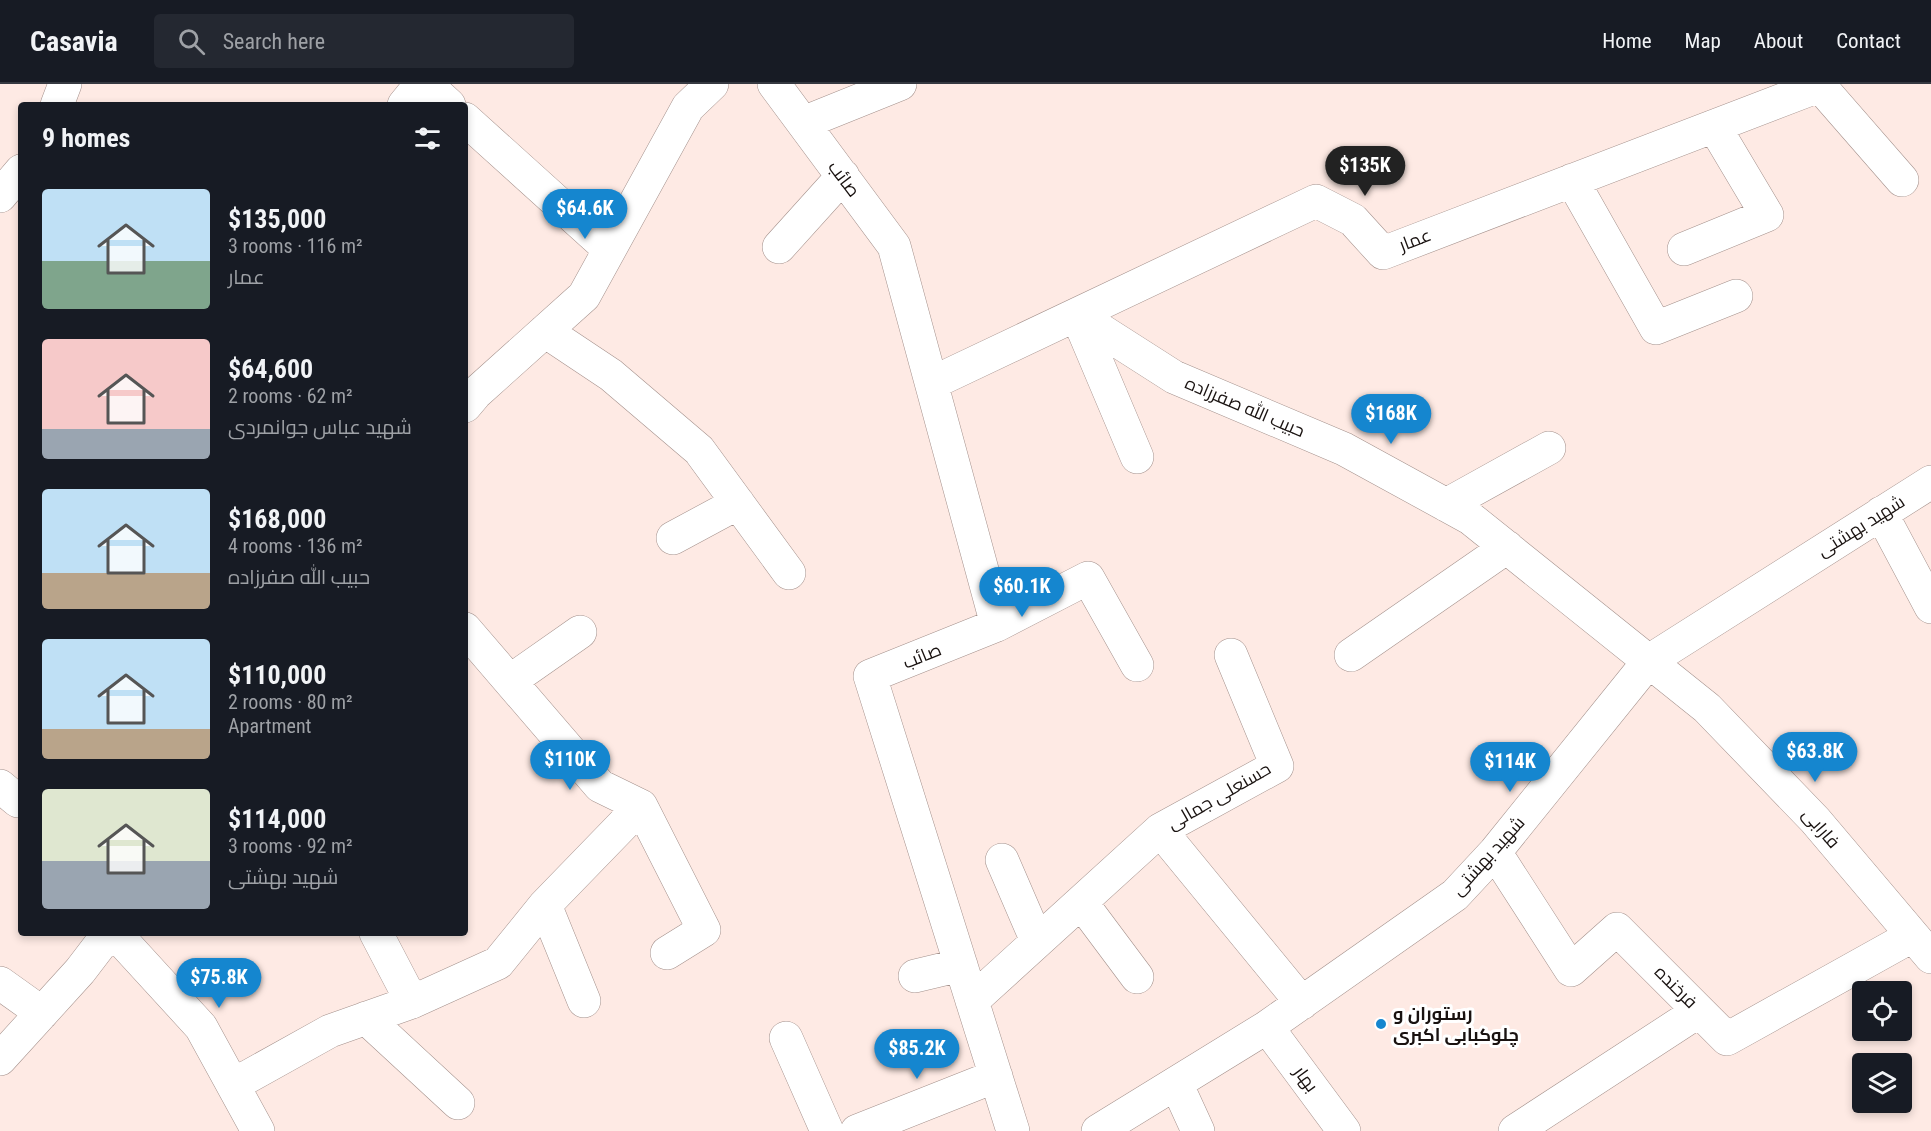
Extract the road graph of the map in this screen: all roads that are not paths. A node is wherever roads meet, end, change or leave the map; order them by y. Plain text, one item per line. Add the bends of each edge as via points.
1 (65, 84) edge
2 (421, 84) edge
3 (426, 84) edge
4 (712, 84) edge
5 (774, 84) edge
6 (900, 84) edge
7 (1822, 85) edge
8 (58, 102) edge
9 (407, 102) edge
10 (446, 102) edge
11 (468, 122) edge
12 (803, 123) junction
13 (1714, 126) junction
14 (843, 176) junction
15 (1572, 180) junction
16 (1902, 180) dead end
17 (779, 247) dead end
18 (609, 249) junction
19 (1684, 249) dead end
20 (1736, 296) dead end
21 (1077, 315) junction
22 (545, 331) junction
23 (932, 383) junction
24 (468, 402) edge
25 (1549, 448) dead end
26 (1137, 457) dead end
27 (1931, 482) edge
28 (738, 503) junction
29 (1446, 505) junction
30 (1881, 513) junction
31 (673, 538) dead end
32 (1507, 547) junction
33 (789, 573) dead end
34 (1931, 607) edge
35 (997, 625) junction
36 (468, 632) edge
37 (580, 632) dead end
38 (1231, 655) dead end
39 (1351, 655) dead end
40 (1649, 661) junction
41 (1137, 665) dead end
42 (510, 681) junction
43 (641, 806) junction
44 (1160, 830) junction
45 (1496, 852) junction
46 (1002, 860) dead end
47 (1081, 902) junction
48 (545, 905) junction
49 (107, 936) edge
50 (118, 936) edge
51 (378, 936) edge
52 (1037, 941) junction
53 (1922, 947) edge
54 (667, 953) dead end
55 (961, 965) junction
56 (915, 976) dead end
57 (1137, 977) dead end
58 (0, 983) edge
59 (972, 1000) junction
60 (584, 1001) dead end
61 (412, 1002) junction
62 (1302, 1003) junction
63 (1699, 1011) junction
64 (42, 1013) junction
65 (366, 1018) junction
66 (1268, 1027) junction
67 (786, 1038) dead end
68 (0, 1059) edge
69 (996, 1076) junction
70 (1176, 1083) junction
71 (232, 1085) junction
72 (458, 1102) dead end
73 (258, 1131) edge
74 (827, 1131) edge
75 (857, 1131) edge
76 (1013, 1131) edge
77 (1098, 1131) edge
78 (1198, 1131) edge
79 (1344, 1131) edge
80 (1515, 1131) edge

1 - 8 street
2 - 9 street
3 - 10 street
4 - 18 street via 688,107
5 - 12 street, صائب
6 - 12 street
7 - 13 street, عمار
7 - 16 street
11 - 18 street
12 - 14 street, صائب
13 - 15 street, عمار
13 - 19 street via 1767,214
14 - 17 street
14 - 23 street, صائب via 894,246
15 - 20 street via 1656,328
15 - 21 street, عمار via 1383,253 1353,220 1316,201
18 - 22 street via 584,296
21 - 23 street, عمار
21 - 26 street
21 - 29 street, حبیب الله صفرزاده via 1174,377 1344,449
22 - 24 street
22 - 28 street via 611,375 699,450
23 - 35 street, صائب
25 - 29 street
27 - 30 street, شهید بهشتی
28 - 31 street
28 - 33 street
29 - 32 street, حبیب الله صفرزاده
30 - 34 street
30 - 40 street, شهید بهشتی
32 - 39 street
32 - 40 street, حبیب الله صفرزاده
35 - 41 street via 1088,578
35 - 55 street, صائب via 870,676
36 - 42 street
37 - 42 street
38 - 44 street, حسنعلی جمالی via 1277,766
40 - 45 street, شهید بهشتی
40 - 53 street, فارابی via 1707,708 1815,820
42 - 43 street via 600,786
43 - 48 street
43 - 54 street via 704,930
44 - 47 street
44 - 62 street, حسنعلی جمالی
45 - 62 street, شهید بهشتی via 1455,895
45 - 63 street, فرخنده via 1571,970 1617,929
46 - 52 street
47 - 52 street
47 - 57 street
48 - 60 street
48 - 61 street via 498,963
49 - 64 street
50 - 71 street via 201,1027
51 - 61 street
52 - 59 street
53 - 63 street, فرخنده via 1727,1039
55 - 56 street
55 - 59 street, صائب
58 - 64 street
59 - 69 street, صائب
61 - 65 street
62 - 66 street, شهید بهشتی
63 - 80 street
64 - 68 street
65 - 71 street via 330,1031
65 - 72 street
66 - 70 street, شهید بهشتی
66 - 79 street, بهار
67 - 74 street
69 - 75 street
69 - 76 street, صائب
70 - 77 street, شهید بهشتی
70 - 78 street
71 - 73 street

